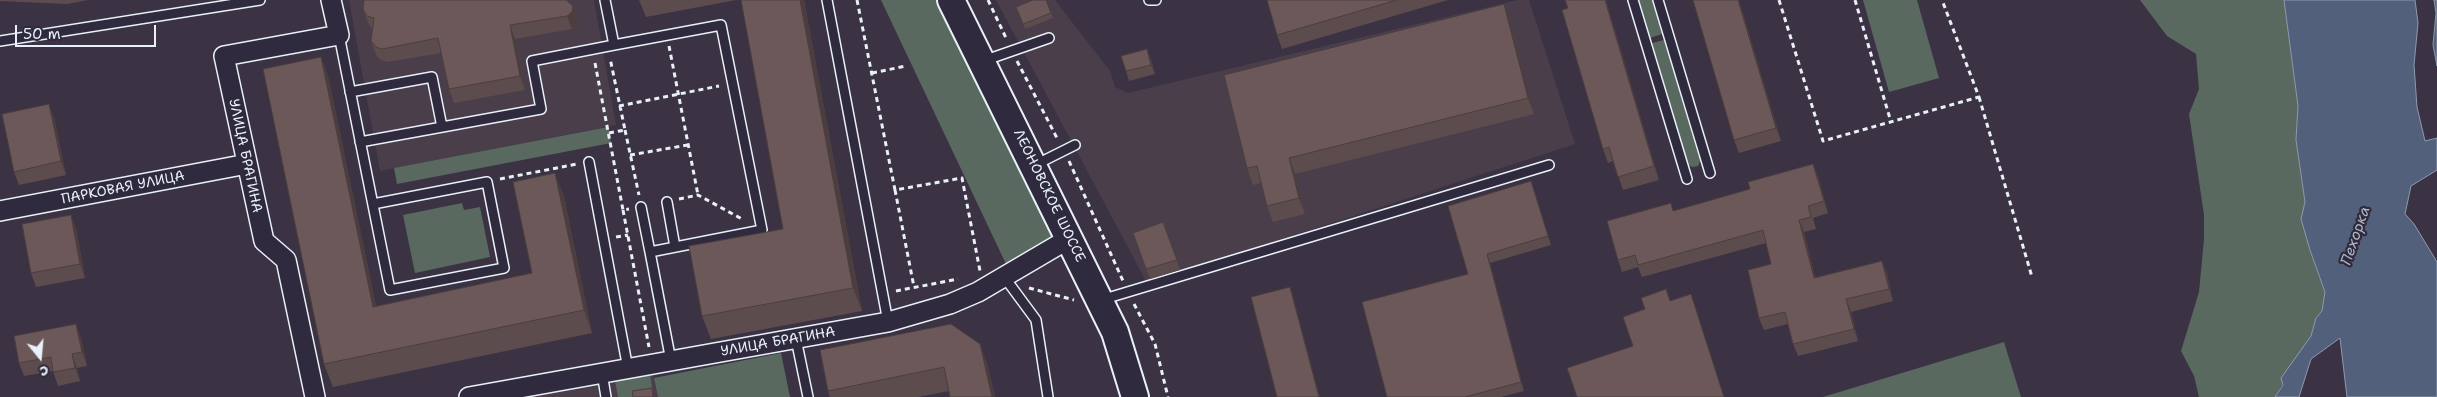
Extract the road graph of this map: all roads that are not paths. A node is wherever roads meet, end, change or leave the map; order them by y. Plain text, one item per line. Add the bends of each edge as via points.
1 (260, 0) edge
2 (332, 0) edge
3 (605, 0) edge
4 (827, 0) edge
5 (951, 0) edge
6 (1149, 0) edge
7 (1156, 0) edge
8 (1633, 0) edge
9 (1658, 0) edge
10 (339, 35) junction
11 (1049, 38) dead end
12 (0, 41) edge
13 (611, 45) junction
14 (982, 62) junction
15 (350, 92) junction
16 (442, 127) junction
17 (360, 142) junction
18 (1075, 145) dead end
19 (589, 162) road end
20 (247, 164) junction
21 (1549, 164) dead end
22 (1034, 166) junction
23 (1710, 173) dead end
24 (1687, 180) dead end
25 (667, 202) road end
26 (373, 204) junction
27 (641, 206) road end
28 (0, 211) edge
29 (1070, 238) junction
30 (675, 247) junction
31 (650, 252) junction
32 (1007, 280) junction
33 (1089, 300) junction
34 (888, 322) junction
35 (796, 339) junction
36 (671, 361) junction
37 (628, 368) junction
38 (602, 373) junction
39 (478, 396) edge
40 (315, 397) edge
41 (606, 397) edge
42 (808, 397) edge
43 (1048, 397) edge
44 (1135, 397) edge

1 - 12 lane
2 - 10 street
3 - 13 lane
4 - 34 lane
5 - 14 main road, ЛЕОНОВСКОЕ ШОССЕ
6 - 7 lane
8 - 24 lane
9 - 23 lane
10 - 15 lane
10 - 20 street, УЛИЦА БРАГИНА via 224,56
11 - 14 lane
13 - 16 lane via 532,61 542,109
13 - 30 lane via 722,25 762,230
14 - 22 main road, ЛЕОНОВСКОЕ ШОССЕ
15 - 16 lane via 432,77
15 - 17 lane
16 - 17 lane
17 - 26 lane
18 - 22 lane
19 - 37 lane
20 - 28 street, ПАРКОВАЯ УЛИЦА
20 - 40 street, УЛИЦА БРАГИНА via 264,241 286,260
21 - 33 lane via 1128,292
22 - 29 main road, ЛЕОНОВСКОЕ ШОССЕ
25 - 30 lane
26 - 26 lane via 390,290 504,268 487,182
27 - 31 lane
29 - 32 street, УЛИЦА БРАГИНА
29 - 33 main road, ЛЕОНОВСКОЕ ШОССЕ
30 - 31 lane
31 - 36 lane
32 - 34 street, УЛИЦА БРАГИНА via 950,304
32 - 43 lane via 1036,320
33 - 44 main road, ЛЕОНОВСКОЕ ШОССЕ via 1115,332
34 - 35 street, УЛИЦА БРАГИНА
35 - 36 street, УЛИЦА БРАГИНА
35 - 42 lane
36 - 37 street, УЛИЦА БРАГИНА
37 - 38 street, УЛИЦА БРАГИНА
38 - 39 street, УЛИЦА БРАГИНА
38 - 41 lane

